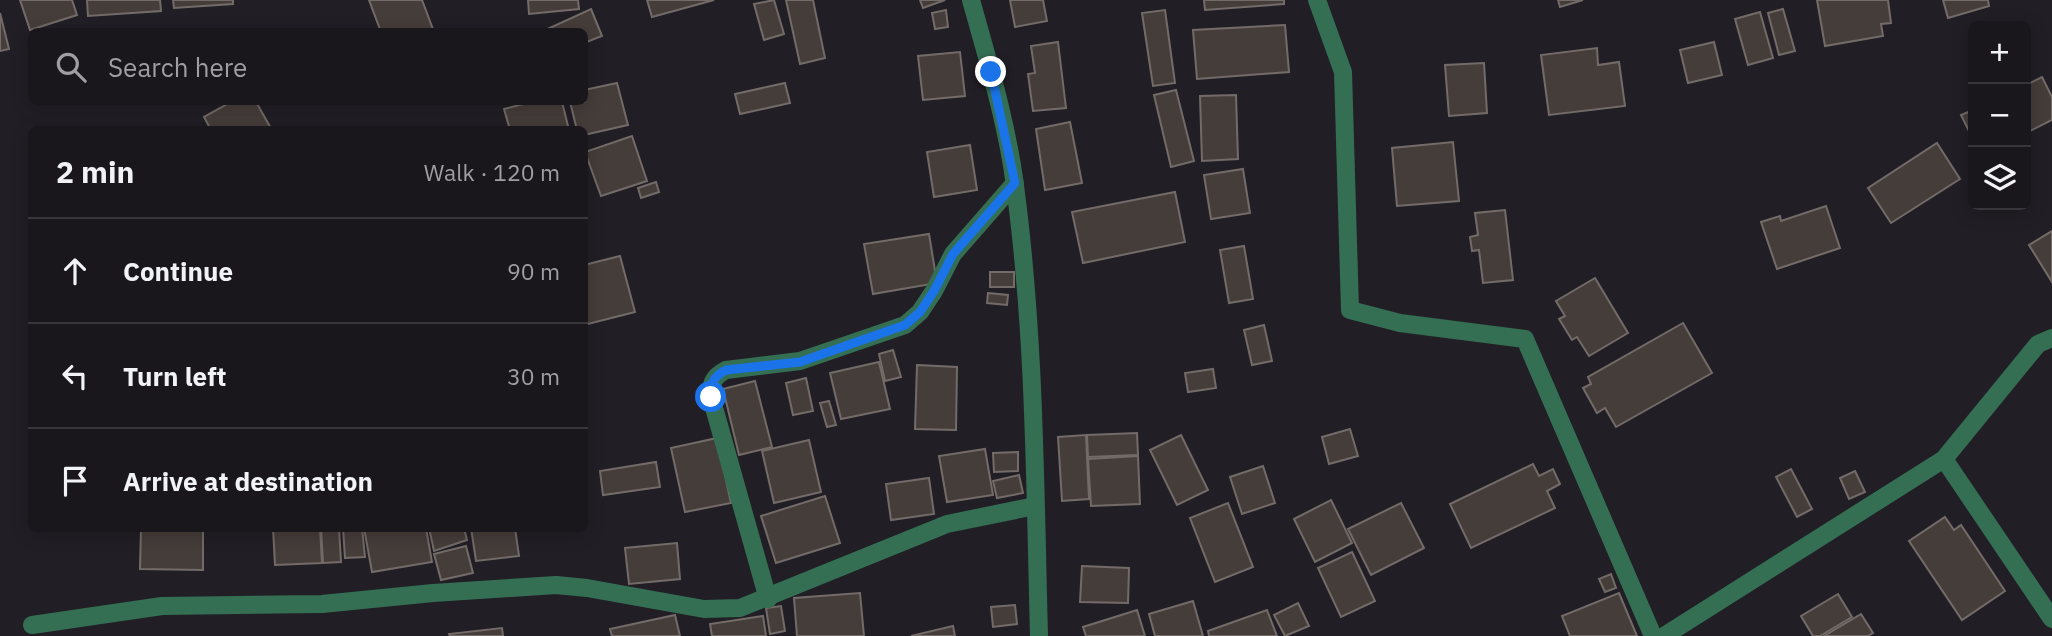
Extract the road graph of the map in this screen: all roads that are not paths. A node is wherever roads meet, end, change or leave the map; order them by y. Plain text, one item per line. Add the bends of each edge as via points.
1 (971, 0) edge
2 (1317, 0) edge
3 (1015, 183) junction
4 (2052, 338) edge
5 (1944, 459) junction
6 (1035, 506) junction
7 (768, 599) junction
8 (2052, 619) edge
9 (32, 625) dead end
10 (1039, 636) edge
11 (1653, 636) edge
12 (1664, 636) edge

1 - 3 street
2 - 11 street via 1343,72 1350,310 1400,323 1525,339
3 - 6 street via 1031,333
3 - 7 street via 953,254 920,312 905,325 800,362 726,370 711,383 711,397
4 - 5 street via 2038,344
5 - 8 street
5 - 12 street
6 - 7 street via 947,524
6 - 10 street
7 - 9 street via 740,608 704,610 556,585 322,604 162,606

